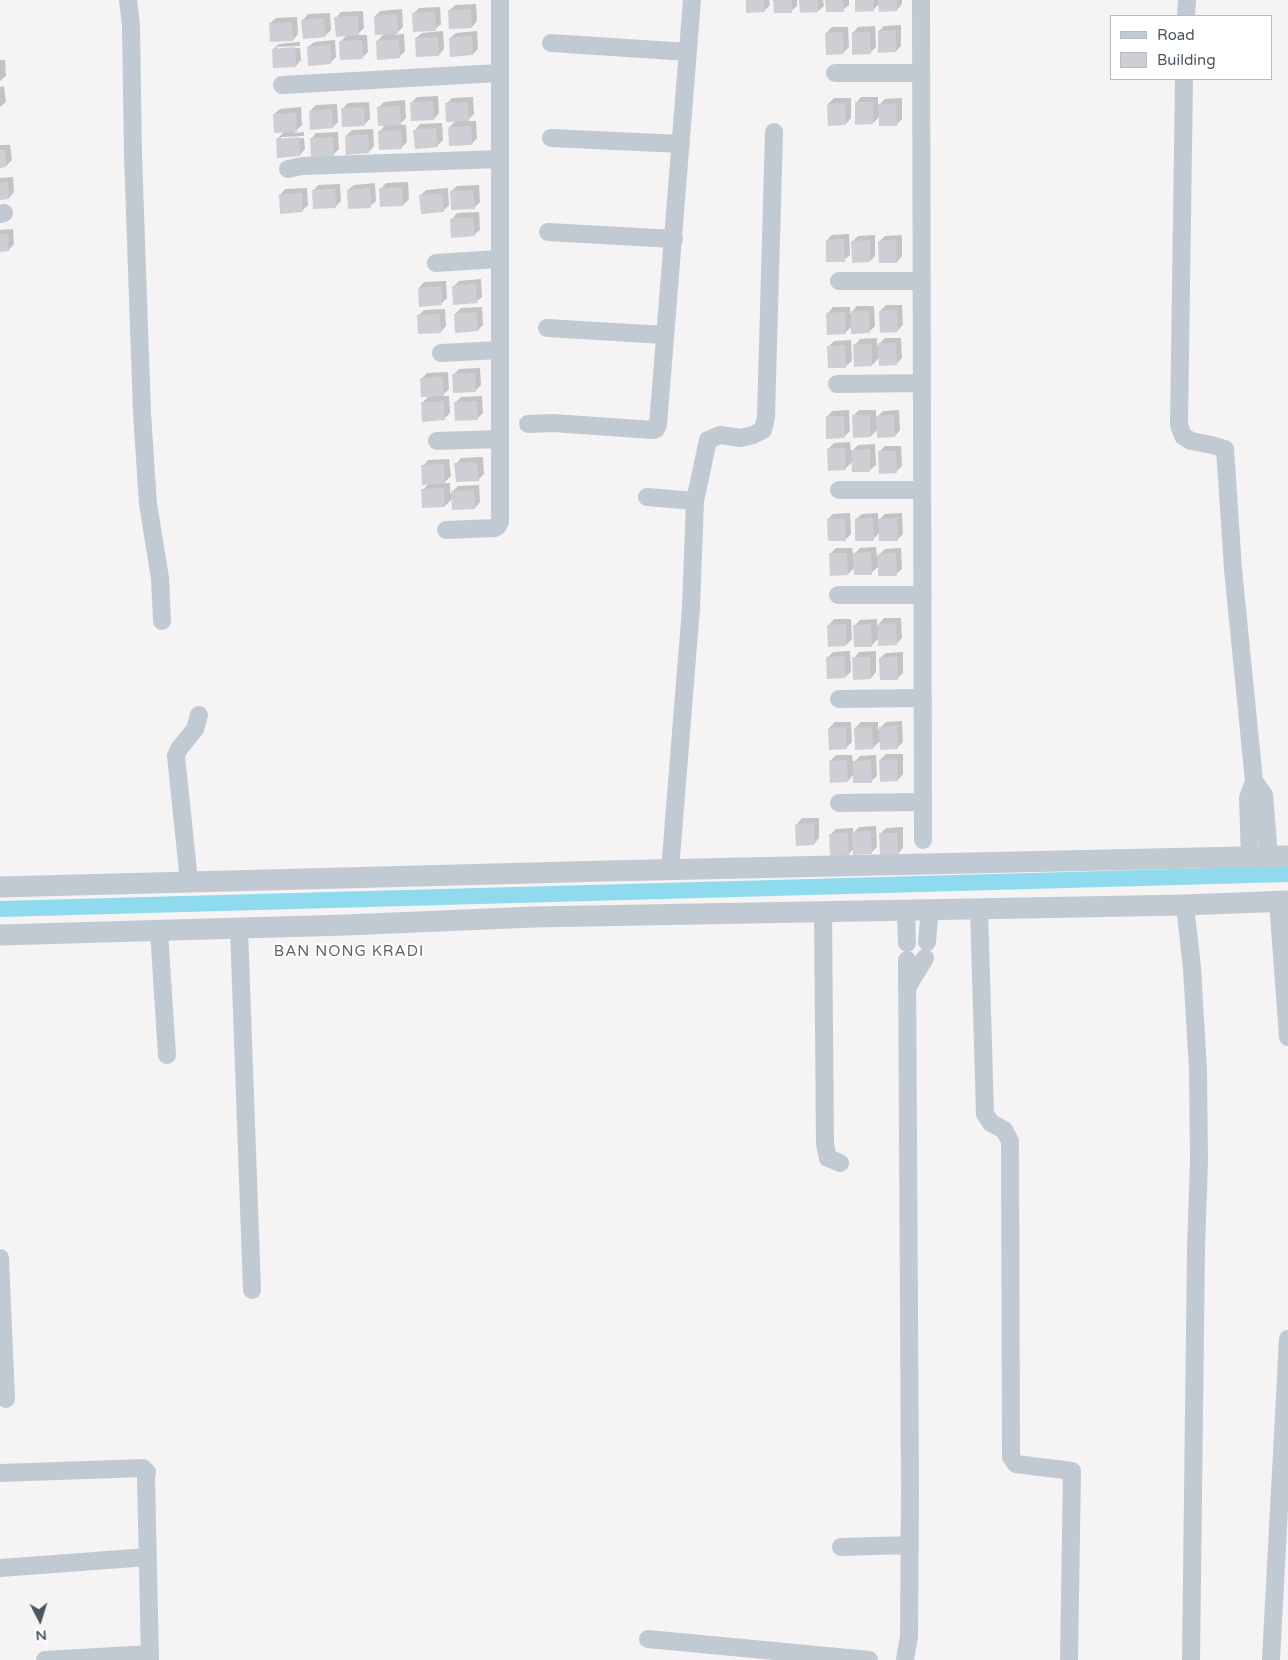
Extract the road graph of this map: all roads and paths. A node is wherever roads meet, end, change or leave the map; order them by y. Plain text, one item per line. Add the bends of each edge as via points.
1 (128, 0) edge
2 (500, 0) edge
3 (692, 0) edge
4 (921, 0) edge
5 (1187, 0) edge
6 (1186, 15) edge
7 (551, 43) dead end
8 (688, 52) junction
9 (922, 72) junction
10 (834, 73) dead end
11 (499, 74) junction
12 (1184, 80) edge
13 (282, 85) dead end
14 (774, 132) dead end
15 (551, 138) dead end
16 (681, 144) junction
17 (499, 159) junction
18 (288, 169) dead end
19 (548, 232) dead end
20 (674, 239) junction
21 (498, 259) junction
22 (436, 264) dead end
23 (839, 281) dead end
24 (922, 281) junction
25 (547, 328) dead end
26 (666, 335) junction
27 (499, 350) junction
28 (442, 352) dead end
29 (922, 383) junction
30 (837, 384) dead end
31 (528, 424) dead end
32 (499, 439) junction
33 (437, 441) dead end
34 (839, 490) dead end
35 (922, 490) junction
36 (647, 497) dead end
37 (696, 501) junction
38 (446, 530) dead end
39 (838, 595) dead end
40 (922, 595) junction
41 (162, 621) dead end
42 (923, 698) junction
43 (839, 699) dead end
44 (199, 715) dead end
45 (922, 802) junction
46 (839, 803) dead end
47 (923, 840) dead end
48 (1269, 857) edge
49 (670, 870) junction
50 (190, 881) junction
51 (0, 887) edge
52 (1283, 901) edge
53 (1185, 905) junction
54 (980, 908) junction
55 (930, 909) junction
56 (906, 910) junction
57 (823, 911) junction
58 (239, 929) junction
59 (159, 931) junction
60 (0, 935) edge
61 (907, 943) dead end
62 (907, 960) dead end
63 (908, 986) junction
64 (1288, 1037) edge
65 (167, 1055) dead end
66 (840, 1163) dead end
67 (0, 1258) edge
68 (252, 1290) dead end
69 (1288, 1340) edge
70 (6, 1399) dead end
71 (0, 1473) edge
72 (910, 1545) junction
73 (841, 1547) dead end
74 (148, 1557) junction
75 (0, 1568) edge
76 (648, 1639) dead end
77 (150, 1657) edge
78 (45, 1660) edge
79 (869, 1660) edge
80 (905, 1660) edge
81 (1069, 1660) edge
82 (1191, 1660) edge
83 (1271, 1660) edge

1 - 41 street via 142,413 148,504 160,578
2 - 11 street
3 - 8 street
4 - 9 street
5 - 6 street
7 - 8 street
8 - 16 street
9 - 10 street
9 - 24 street
11 - 13 street
11 - 17 street
12 - 48 street via 1180,425 1183,436 1191,441 1225,450 1254,781 1264,796
14 - 37 street via 766,417 763,430 753,435 742,438 720,435 708,440
15 - 16 street
16 - 20 street
17 - 18 street
17 - 21 street
19 - 20 street
20 - 26 street
21 - 22 street
21 - 27 street
23 - 24 street
24 - 29 street
25 - 26 street
26 - 31 street via 656,429
27 - 28 street
27 - 32 street
29 - 30 street
29 - 35 street
32 - 33 street
32 - 38 street via 498,526
34 - 35 street
35 - 40 street
36 - 37 street
37 - 49 street via 691,608
39 - 40 street
40 - 42 street
42 - 43 street
42 - 45 street
44 - 50 street via 195,728 176,756
45 - 46 street
45 - 47 street
48 - 49 street
49 - 50 street
50 - 51 street
52 - 53 street
52 - 64 street
53 - 54 street
53 - 82 street via 1192,968 1199,1161
54 - 55 street
54 - 81 street via 985,1114 991,1123 1004,1130 1010,1141 1010,1457 1016,1464 1072,1471
55 - 56 street
55 - 63 street via 926,950
56 - 57 street
56 - 61 street
57 - 58 street via 534,917
57 - 66 street via 825,1144 828,1158
58 - 59 street
58 - 68 street
59 - 60 street
59 - 65 street
62 - 63 street
63 - 72 street
67 - 70 street
69 - 83 street
71 - 74 street via 145,1469
72 - 73 street
72 - 80 street via 909,1636
74 - 75 street
74 - 77 street
76 - 79 street
77 - 78 street

